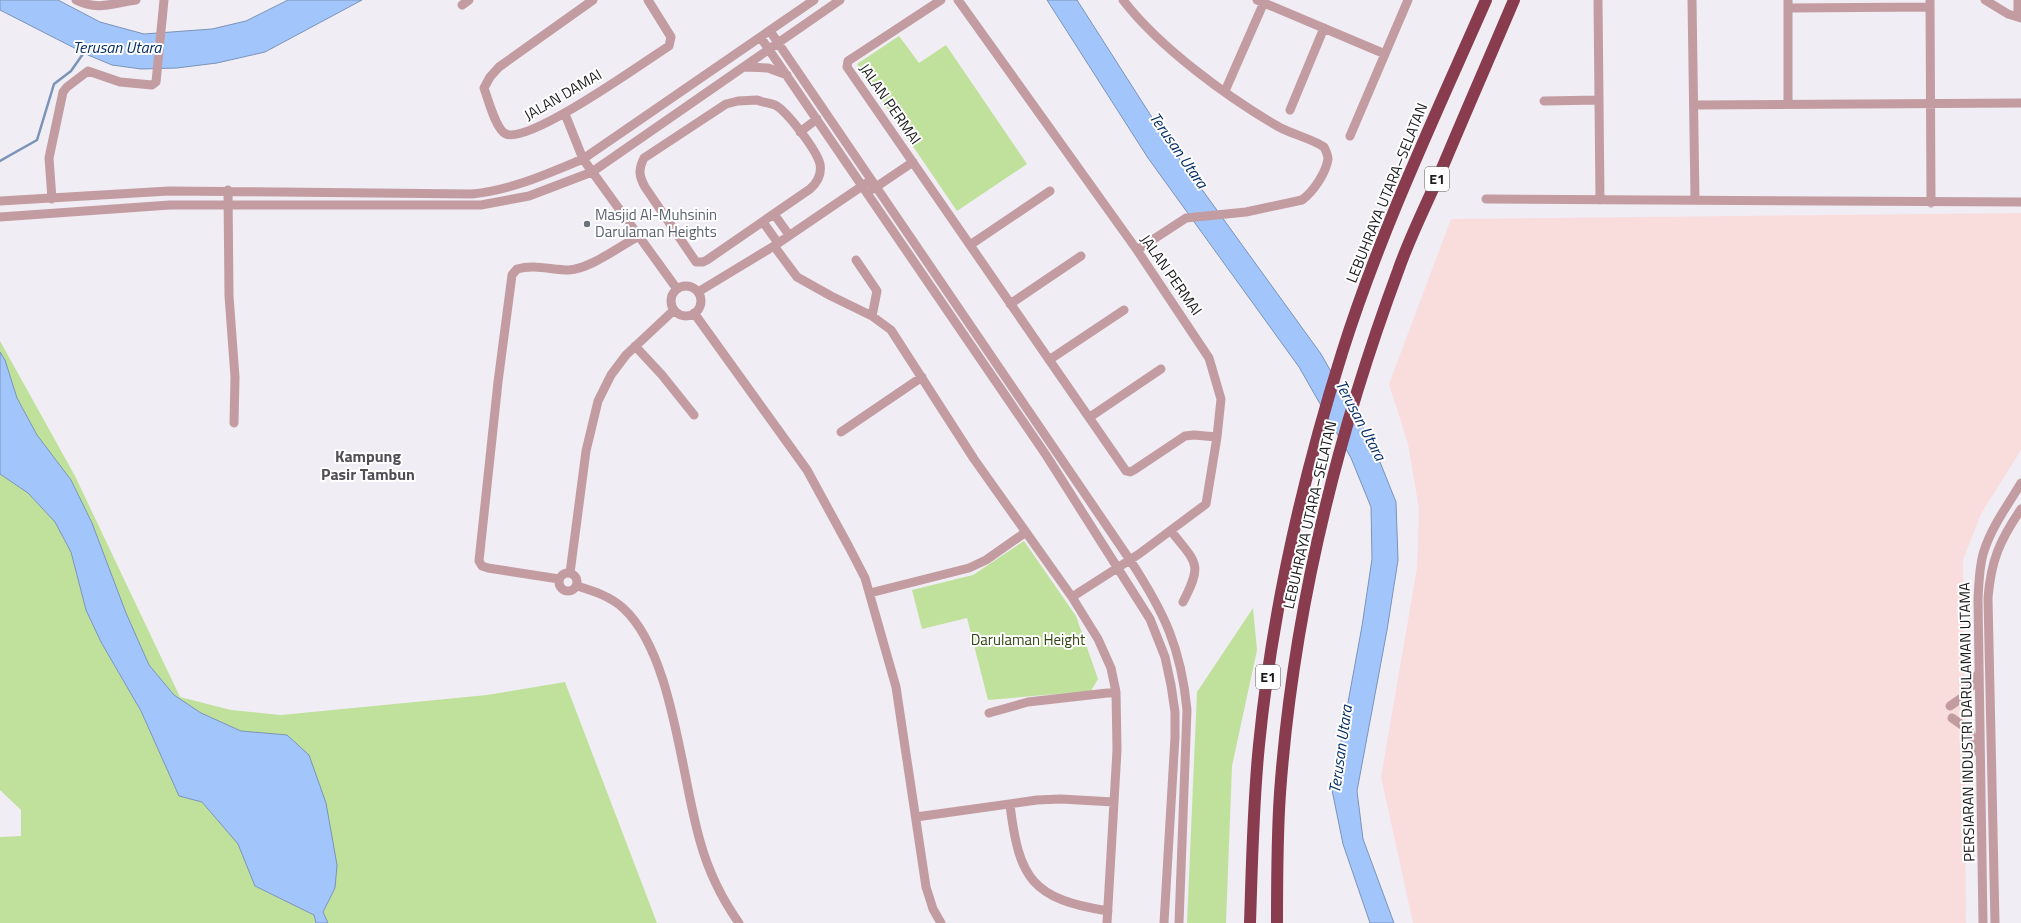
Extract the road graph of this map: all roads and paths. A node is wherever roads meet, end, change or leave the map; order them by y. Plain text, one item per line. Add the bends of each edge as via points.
1 (76, 0) edge
2 (136, 0) edge
3 (164, 0) edge
4 (593, 0) edge
5 (648, 0) edge
6 (814, 0) edge
7 (840, 0) edge
8 (941, 0) edge
9 (958, 0) edge
10 (1122, 0) edge
11 (1408, 0) edge
12 (1486, 0) edge
13 (1514, 0) edge
14 (1598, 0) edge
15 (1692, 0) edge
16 (1985, 0) edge
17 (2018, 0) edge
18 (1262, 1) edge
19 (114, 2) edge
20 (1788, 4) edge
21 (1929, 4) edge
22 (2020, 18) edge
23 (1324, 28) junction
24 (770, 31) junction
25 (761, 38) junction
26 (779, 43) junction
27 (769, 49) junction
28 (1385, 54) junction
29 (745, 67) junction
30 (788, 76) junction
31 (1225, 91) junction
32 (1544, 100) dead end
33 (1599, 100) junction
34 (1931, 103) junction
35 (2021, 103) edge
36 (1694, 104) junction
37 (1788, 104) junction
38 (1290, 110) dead end
39 (565, 114) junction
40 (817, 119) junction
41 (800, 132) junction
42 (1350, 136) dead end
43 (583, 159) junction
44 (914, 162) junction
45 (592, 172) junction
46 (875, 183) junction
47 (865, 189) junction
48 (228, 190) junction
49 (1050, 191) dead end
50 (52, 199) junction
51 (1486, 199) dead end
52 (1600, 200) junction
53 (1695, 200) junction
54 (0, 201) edge
55 (1931, 202) junction
56 (2021, 202) edge
57 (228, 205) junction
58 (774, 214) junction
59 (0, 217) edge
60 (762, 222) junction
61 (789, 235) junction
62 (639, 236) junction
63 (776, 244) junction
64 (970, 245) junction
65 (1136, 250) junction
66 (1081, 256) dead end
67 (856, 260) dead end
68 (677, 289) junction
69 (698, 292) junction
70 (1010, 304) junction
71 (674, 310) junction
72 (1124, 310) dead end
73 (694, 313) junction
74 (872, 316) junction
75 (635, 346) junction
76 (1049, 360) junction
77 (1161, 369) dead end
78 (922, 377) junction
79 (694, 415) dead end
80 (1090, 417) junction
81 (234, 423) dead end
82 (841, 432) dead end
83 (1217, 438) junction
84 (2021, 483) edge
85 (2021, 509) edge
86 (1171, 531) junction
87 (1026, 532) junction
88 (1130, 560) junction
89 (1118, 567) junction
90 (570, 573) junction
91 (559, 579) junction
92 (577, 586) junction
93 (870, 593) junction
94 (1072, 597) junction
95 (1183, 602) dead end
96 (1979, 671) junction
97 (1116, 692) junction
98 (1950, 706) dead end
99 (989, 713) dead end
100 (1952, 718) dead end
101 (1981, 761) junction
102 (1114, 802) junction
103 (1010, 805) junction
104 (916, 817) junction
105 (1108, 911) junction
106 (739, 923) edge
107 (941, 923) edge
108 (1107, 923) edge
109 (1164, 923) edge
110 (1179, 923) edge
111 (1250, 923) edge
112 (1277, 923) edge
113 (1983, 923) edge
114 (1994, 923) edge

1 - 19 street via 103,7
2 - 19 street
3 - 50 street via 156,82 152,86 128,83 88,71 67,86 61,98 49,158
4 - 39 street, JALAN DAMAI via 498,67 484,88 499,129 507,134 527,132
5 - 39 street, JALAN DAMAI via 671,37 669,46
6 - 24 street
7 - 26 street
8 - 44 street, JALAN PERMAI via 847,64
9 - 65 street, JALAN PERMAI
10 - 31 street via 1135,16 1170,48
11 - 28 street
12 - 111 highway, LEBUHRAYA UTARA–SELATAN / E1 via 1405,186 1343,351 1318,435 1288,557 1264,704 1253,818
13 - 112 highway, LEBUHRAYA UTARA–SELATAN / E1 via 1412,234 1366,362 1339,450 1314,557 1291,685 1279,816
14 - 33 street
15 - 36 street
16 - 22 street
17 - 22 street
18 - 23 street
18 - 31 street
20 - 21 street
20 - 37 street
21 - 34 street
23 - 28 street
23 - 38 street
24 - 25 street
24 - 26 street
25 - 27 street
25 - 43 street
26 - 27 street
26 - 46 street
27 - 29 street
27 - 30 street
28 - 42 street
29 - 30 street via 768,68
29 - 45 street
30 - 40 street
31 - 65 street via 1279,126 1324,147 1328,159 1325,169 1316,185 1302,200 1234,214 1186,218
32 - 33 street
33 - 52 street
34 - 35 street
34 - 37 street
34 - 55 street
36 - 37 street
36 - 53 street
39 - 43 street
40 - 41 street
40 - 47 street
41 - 58 street via 820,165 819,179 810,189
41 - 60 street via 788,116 775,105 757,100 738,101 726,104 644,158 639,167 640,178 645,187 696,262 707,260
43 - 45 street
43 - 48 street via 520,184 472,194
44 - 46 street
44 - 64 street, JALAN PERMAI
45 - 57 street via 529,196 481,205
45 - 62 street
46 - 47 street
46 - 88 street
47 - 61 street
47 - 89 street via 1046,455
48 - 50 street via 168,191
48 - 57 street
49 - 64 street
50 - 54 street
51 - 52 street
52 - 53 street
53 - 55 street
55 - 56 street
57 - 59 street via 170,205
57 - 81 street via 229,296 235,377
58 - 60 street
58 - 61 street
60 - 63 street
61 - 63 street
62 - 68 street
62 - 91 street via 582,267 570,270 529,266 517,269 512,275 479,561 482,566 488,568
63 - 69 street
63 - 74 street via 797,277
64 - 70 street, JALAN PERMAI
65 - 83 street, JALAN PERMAI via 1209,358 1221,399
66 - 70 street
67 - 74 street via 877,291
68 - 69 street via 690,287
68 - 71 street via 672,297
69 - 73 street via 701,301
70 - 76 street, JALAN PERMAI
71 - 73 street via 681,315
71 - 75 street
72 - 76 street
73 - 93 street via 807,470 856,560
74 - 78 street via 894,334
75 - 79 street
75 - 90 street via 611,375 594,413 583,469
76 - 80 street, JALAN PERMAI
77 - 80 street
78 - 82 street
78 - 87 street via 974,459
80 - 83 street, JALAN PERMAI via 1126,471 1130,472 1185,436
83 - 86 street, JALAN PERMAI via 1206,504
84 - 96 street, PERSIARAN INDUSTRI DARULAMAN UTAMA via 1997,522 1984,551 1978,600
85 - 114 street, PERSIARAN INDUSTRI DARULAMAN UTAMA via 2006,531 1994,558 1989,579
86 - 88 street, JALAN PERMAI
86 - 95 street via 1196,566 1194,580
87 - 93 street via 977,565
87 - 94 street
88 - 89 street, JALAN PERMAI
88 - 110 street via 1152,593 1168,624 1184,681 1187,737
89 - 94 street, JALAN PERMAI
89 - 109 street via 1150,619 1163,651 1175,712
90 - 91 street via 565,573
90 - 92 street via 577,579
91 - 92 street via 563,590 570,591
92 - 106 street via 613,600 624,608 648,643 665,687 703,850 714,878
93 - 104 street via 896,687
94 - 97 street via 1098,639 1111,668
96 - 98 street via 1966,695
96 - 101 street, PERSIARAN INDUSTRI DARULAMAN UTAMA
97 - 99 street via 1028,702
97 - 102 street via 1117,750
100 - 101 street via 1969,730
101 - 113 street, PERSIARAN INDUSTRI DARULAMAN UTAMA
102 - 103 street via 1061,799
102 - 105 street
103 - 104 street
103 - 105 street via 1021,862 1037,884 1043,890 1069,903
104 - 107 street via 926,887
105 - 108 street

